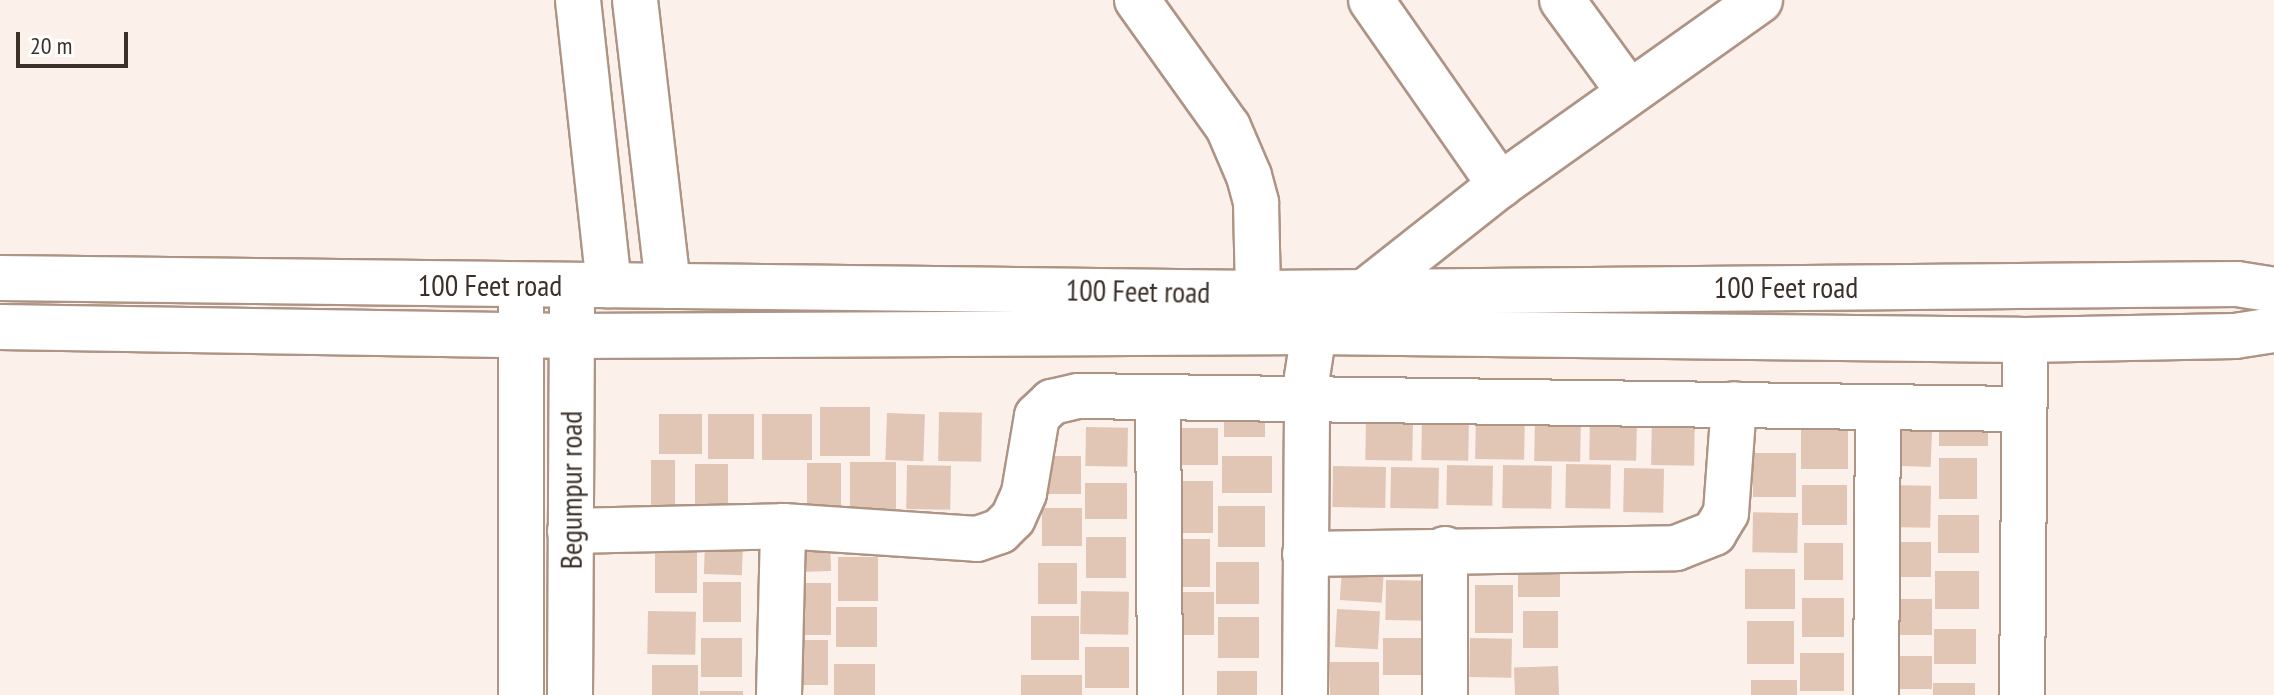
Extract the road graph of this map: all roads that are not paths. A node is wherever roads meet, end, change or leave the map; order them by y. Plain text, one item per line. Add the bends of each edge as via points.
1 (578, 0) edge
2 (635, 0) edge
3 (1137, 0) edge
4 (1371, 0) edge
5 (1562, 0) edge
6 (1740, 5) edge
7 (1629, 92) junction
8 (1500, 185) junction
9 (0, 278) edge
10 (590, 285) junction
11 (668, 286) junction
12 (520, 287) junction
13 (2272, 288) edge
14 (1367, 290) junction
15 (1258, 293) junction
16 (0, 327) edge
17 (2274, 330) edge
18 (1314, 332) junction
19 (523, 333) junction
20 (573, 336) junction
21 (2025, 340) junction
22 (1158, 398) junction
23 (1307, 399) junction
24 (1734, 404) junction
25 (1878, 407) junction
26 (2024, 409) junction
27 (783, 526) junction
28 (570, 531) junction
29 (1445, 549) junction
30 (1305, 554) junction
31 (521, 695) edge
32 (570, 695) edge
33 (779, 695) edge
34 (1160, 695) edge
35 (1305, 695) edge
36 (1445, 695) edge
37 (1876, 695) edge
38 (2022, 695) edge

1 - 10 street, Begumpur road
2 - 11 street
3 - 15 street via 1228,127 1249,176 1256,203
4 - 8 street
5 - 7 street
6 - 7 street
7 - 8 street
8 - 14 street
9 - 12 street, 100 Feet road
10 - 11 street, 100 Feet road
10 - 12 street, 100 Feet road
10 - 20 street, Begumpur road
11 - 15 street, 100 Feet road
12 - 19 street, Begumpur road
13 - 14 street, 100 Feet road
14 - 15 street, 100 Feet road
14 - 18 street
16 - 19 street, 100 Feet road
17 - 21 street, 100 Feet road via 2235,336
18 - 20 street, 100 Feet road
18 - 21 street, 100 Feet road
18 - 23 street
19 - 20 street, 100 Feet road
19 - 31 street, Begumpur road
20 - 28 street, Begumpur road
21 - 26 street
22 - 23 street
22 - 27 street via 1078,396 1052,402 1037,416 1024,493 1000,531 945,540
22 - 34 street
23 - 24 street
23 - 30 street
24 - 25 street
24 - 29 street via 1726,513 1714,533 1676,548
25 - 26 street
25 - 37 street
26 - 38 street
27 - 28 street
27 - 33 street
28 - 32 street, Begumpur road
29 - 30 street
29 - 36 street
30 - 35 street

